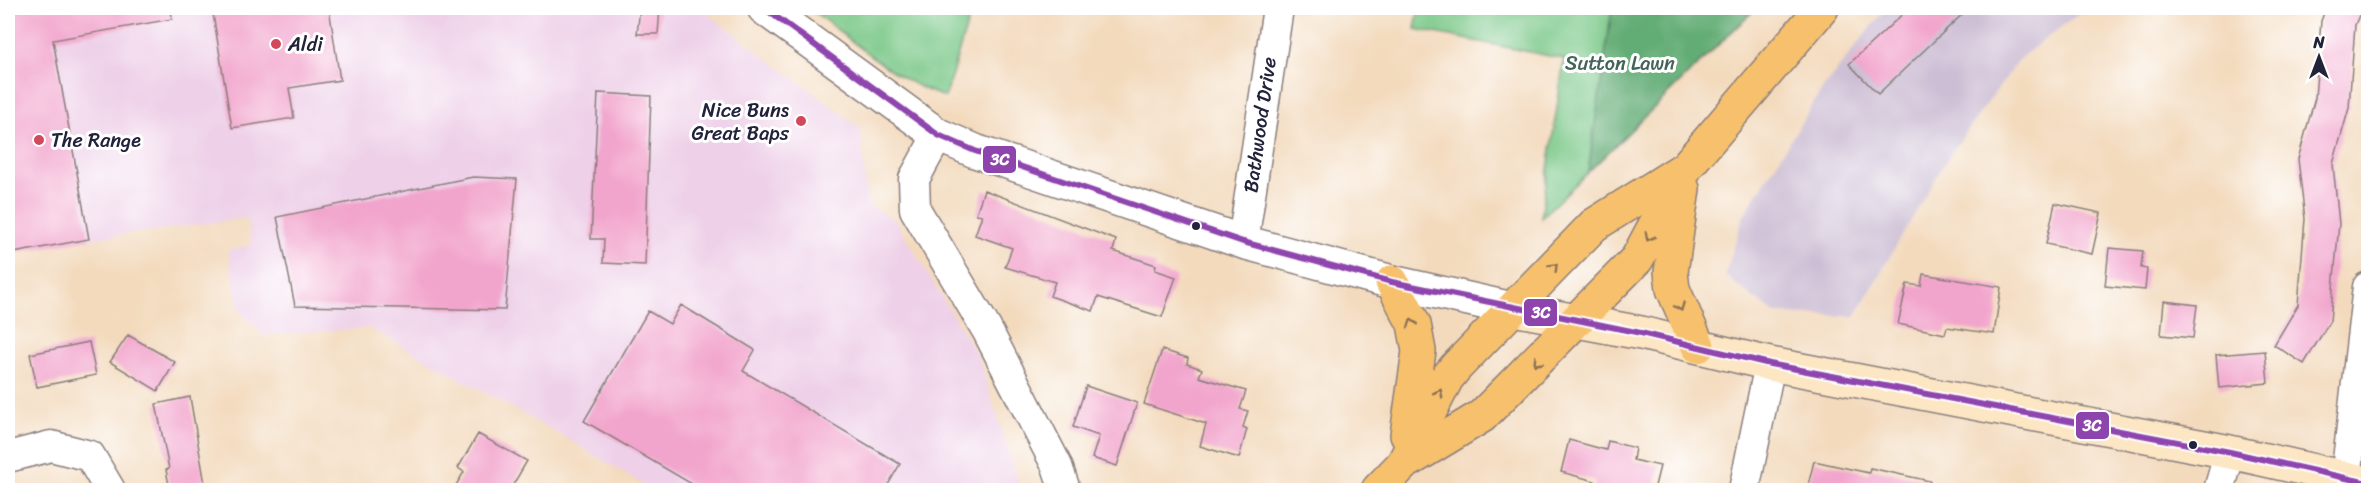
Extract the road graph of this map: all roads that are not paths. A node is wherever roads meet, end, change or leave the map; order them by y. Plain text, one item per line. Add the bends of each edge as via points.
1 (764, 8) edge
2 (1278, 8) edge
3 (1822, 8) edge
4 (938, 135) junction
5 (1686, 167) junction
6 (1243, 242) junction
7 (1392, 282) junction
8 (2368, 287) edge
9 (1513, 309) junction
10 (1578, 320) junction
11 (1698, 346) junction
12 (1770, 364) junction
13 (2230, 452) junction
14 (8, 457) edge
15 (1403, 464) junction
16 (2357, 480) edge
17 (110, 490) edge
18 (1065, 490) edge
19 (1378, 490) edge
20 (1744, 490) edge
21 (2219, 490) edge

1 - 4 street
2 - 6 street, Bathwood Drive
3 - 5 highway
4 - 6 street
4 - 18 street via 914,178 915,208 987,330 1058,465
9 -> 5 highway via 1594,225
5 -> 10 highway via 1637,259
5 -> 11 highway via 1671,272 1673,289
6 - 7 street
7 - 9 street
15 -> 7 highway via 1419,351 1414,324
8 - 16 street
9 - 10 main road
15 -> 9 highway via 1447,378
10 - 11 main road
10 -> 15 highway via 1482,416
11 - 12 main road
12 - 13 main road
12 - 20 street
13 - 16 main road
13 - 21 street
14 - 17 street via 51,446 90,456
15 - 19 highway

